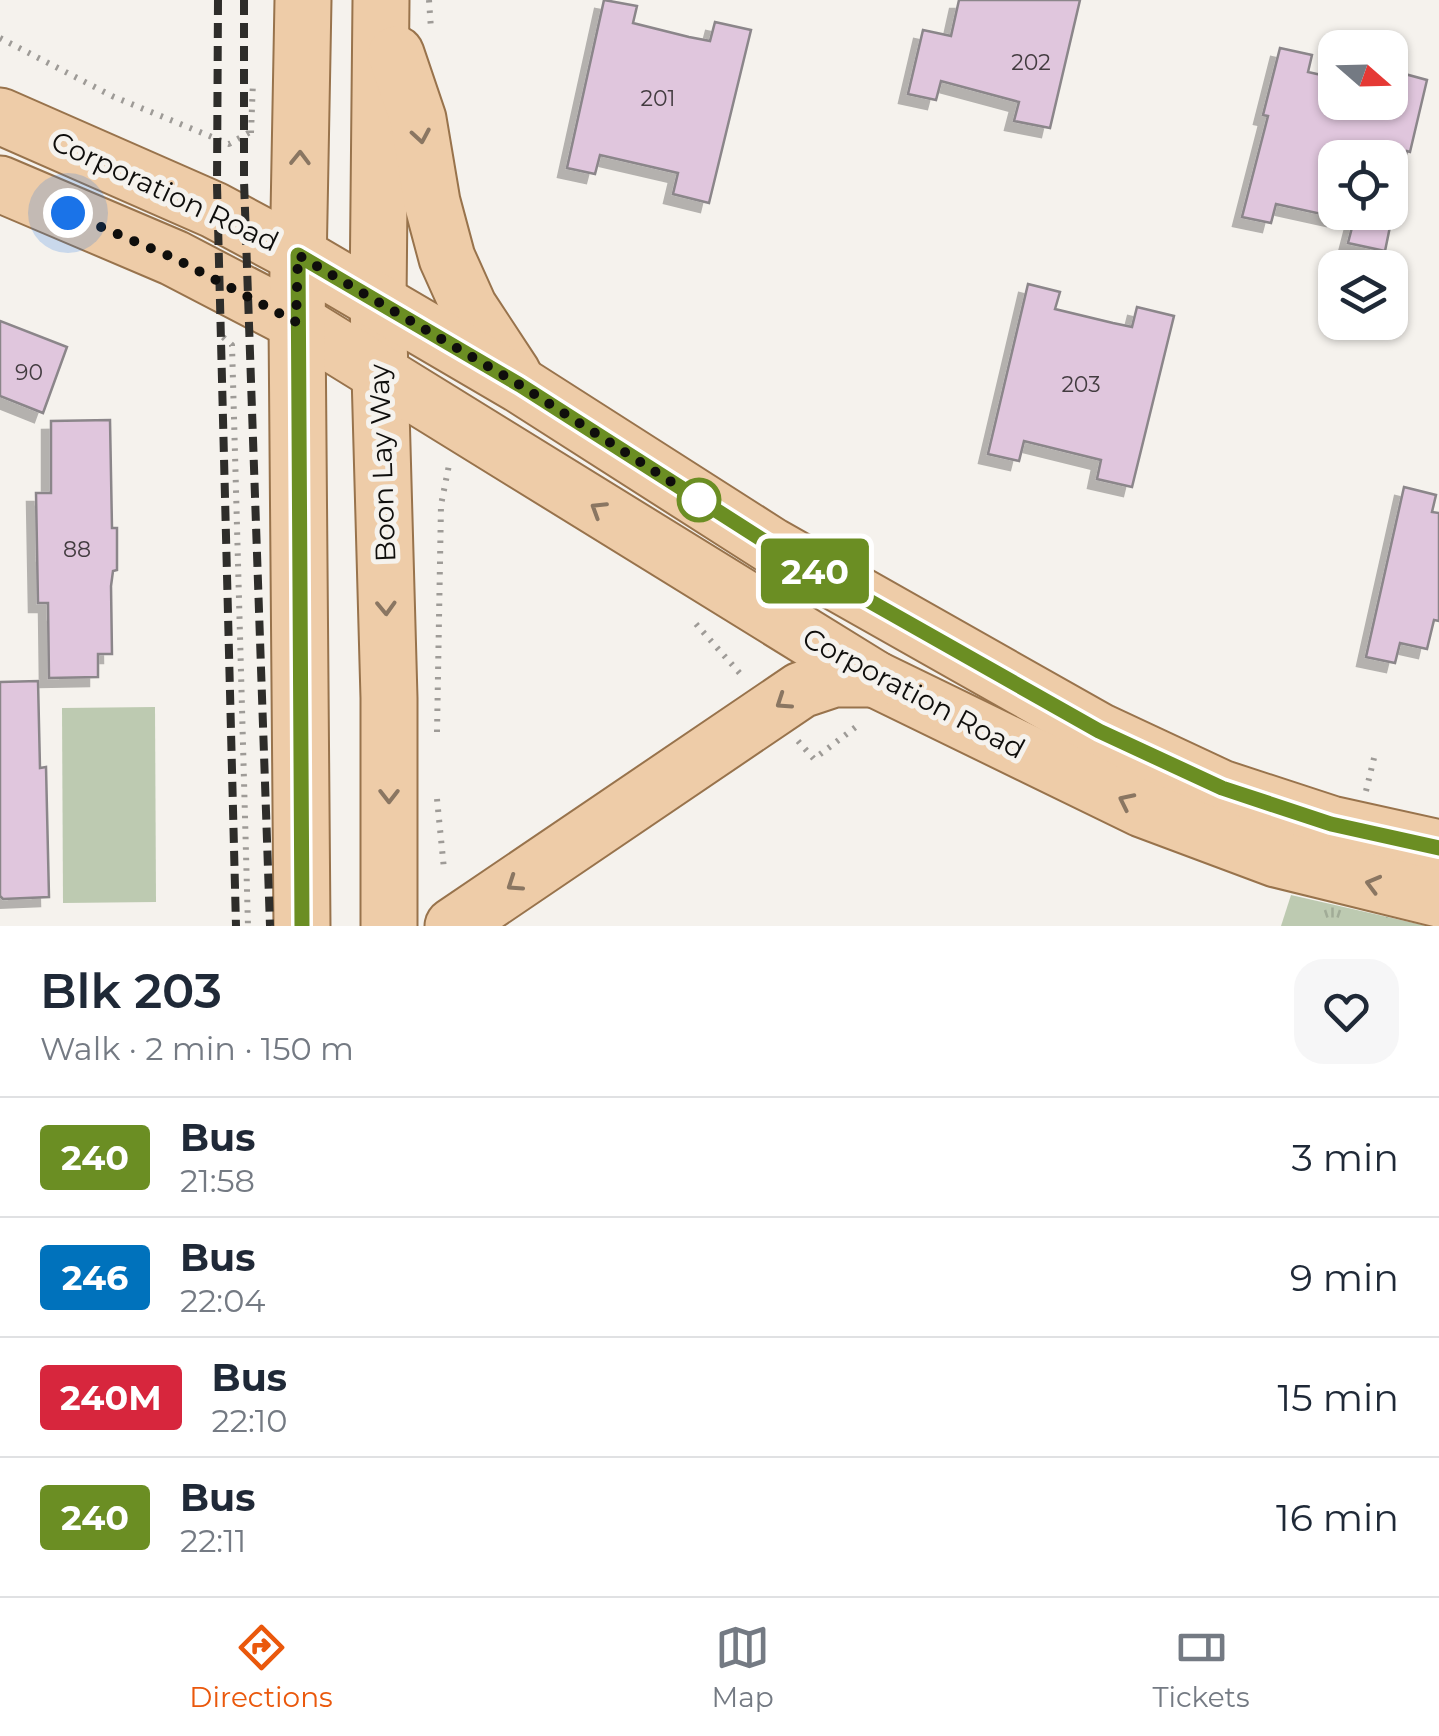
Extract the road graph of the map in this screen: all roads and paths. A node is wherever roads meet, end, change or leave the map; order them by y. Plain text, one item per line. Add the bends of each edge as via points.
1 (304, 0) edge
2 (381, 5) edge
3 (0, 38) edge
4 (0, 116) edge
5 (250, 132) dead end
6 (0, 184) edge
7 (298, 255) junction
8 (174, 258) junction
9 (378, 302) junction
10 (296, 322) junction
11 (219, 334) dead end
12 (379, 371) junction
13 (520, 385) junction
14 (298, 451) junction
15 (451, 459) dead end
16 (876, 679) junction
17 (437, 750) dead end
18 (1375, 754) dead end
19 (1368, 778) dead end
20 (436, 786) dead end
21 (1366, 792) dead end
22 (1384, 797) dead end
23 (1439, 848) edge
24 (444, 869) dead end
25 (1439, 899) edge
26 (248, 926) edge
27 (302, 926) edge
28 (390, 926) edge
29 (453, 926) edge

7 -> 1 main road
2 - 9 main road, Boon Lay Way
2 -> 13 main road via 418,119 447,258 469,307
3 - 5 path via 112,96 229,144
4 - 7 main road, Corporation Road via 214,210
6 - 8 main road, Corporation Road
7 - 9 main road, Corporation Road
7 - 10 main road
8 - 10 main road, Corporation Road
8 - 14 main road via 256,336 278,378
9 - 12 main road, Boon Lay Way
9 - 13 main road, Corporation Road
10 - 12 main road, Corporation Road
10 - 14 main road
11 - 26 path via 232,344
16 -> 12 main road, Corporation Road
12 -> 28 main road, Boon Lay Way
13 - 23 main road, Corporation Road via 772,546 1099,731 1222,788 1331,824
14 - 27 main road
15 - 17 path via 441,505
25 -> 16 main road, Corporation Road via 1276,860 1142,809
16 -> 29 main road via 834,679 801,690
18 - 19 path
20 - 24 path
21 - 22 path

